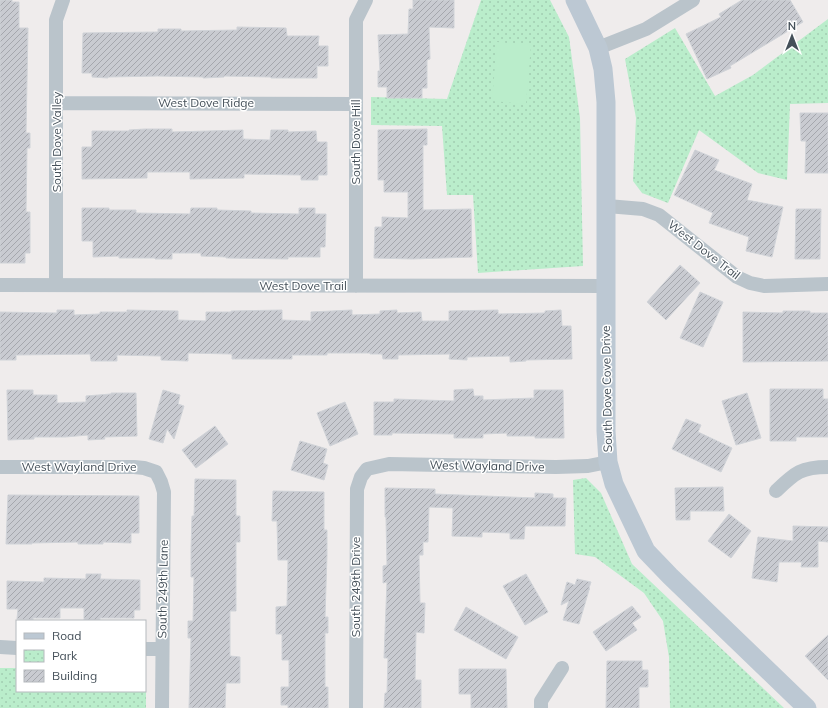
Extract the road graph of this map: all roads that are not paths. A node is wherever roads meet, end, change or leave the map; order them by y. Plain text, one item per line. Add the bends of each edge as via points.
1 (63, 0) edge
2 (366, 0) edge
3 (575, 0) edge
4 (693, 0) edge
5 (598, 48) junction
6 (57, 103) junction
7 (356, 104) junction
8 (607, 206) junction
9 (56, 284) junction
10 (828, 284) edge
11 (0, 285) edge
12 (356, 286) junction
13 (606, 286) junction
14 (608, 462) junction
15 (0, 467) edge
16 (828, 467) edge
17 (367, 469) joint
18 (156, 472) joint
19 (776, 491) dead end
20 (0, 648) edge
21 (16, 648) edge
22 (146, 649) edge
23 (162, 649) junction
24 (562, 668) dead end
25 (162, 708) edge
26 (356, 708) edge
27 (541, 708) edge
28 (807, 708) edge

1 - 6 street, South Dove Valley via 56,20
2 - 7 street, South Dove Hill via 356,20
3 - 5 street, South Dove Cove Drive
4 - 5 street via 646,29
5 - 8 street, South Dove Cove Drive via 606,102
6 - 7 street, West Dove Ridge
6 - 9 street, South Dove Valley
7 - 12 street, South Dove Hill
8 - 10 street, West Dove Trail via 643,209 659,215 737,277 750,283 764,286
8 - 13 street, South Dove Cove Drive
9 - 11 street, West Dove Trail
9 - 12 street, West Dove Trail
12 - 13 street, West Dove Trail
13 - 14 street, South Dove Cove Drive
14 - 17 street, West Wayland Drive via 588,466 556,467 389,464
14 - 28 street, South Dove Cove Drive via 614,484 646,551
15 - 18 street, West Wayland Drive via 134,467
16 - 19 street via 802,470
17 - 26 street, South 249th Drive via 357,489
18 - 23 street, South 249th Lane via 164,492
20 - 21 street
22 - 23 street
23 - 25 street, South 249th Lane
24 - 27 street via 541,701

